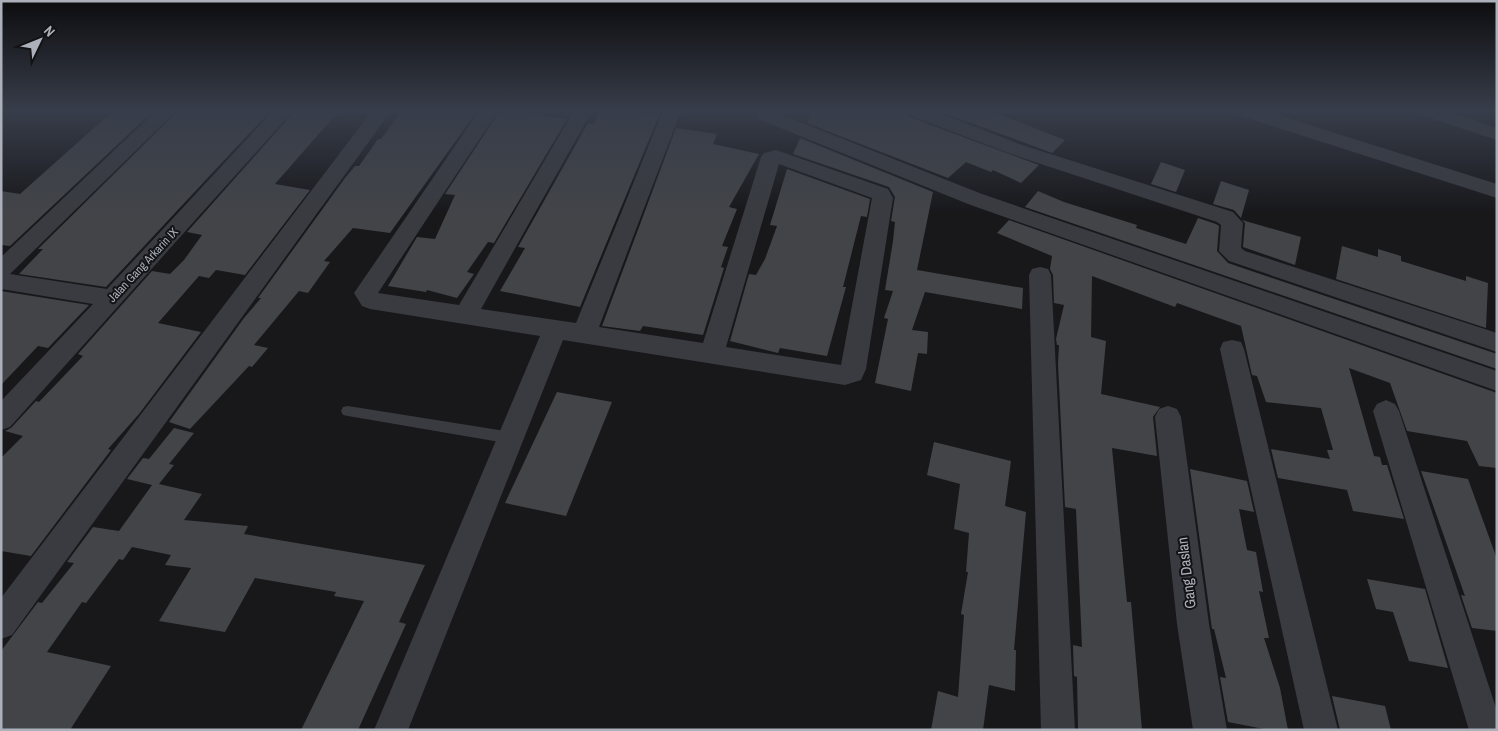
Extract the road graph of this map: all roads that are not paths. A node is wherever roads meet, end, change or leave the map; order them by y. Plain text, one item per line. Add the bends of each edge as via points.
1 (131, 145) edge
2 (253, 145) edge
3 (357, 145) edge
4 (466, 145) edge
5 (562, 145) edge
6 (657, 145) edge
7 (841, 145) edge
8 (1005, 145) edge
9 (1353, 145) edge
10 (1497, 191) edge
11 (1, 270) edge
12 (1040, 275) dead end
13 (1, 281) edge
14 (112, 298) junction
15 (465, 315) junction
16 (554, 331) junction
17 (584, 334) junction
18 (1497, 343) edge
19 (1232, 349) dead end
20 (712, 354) junction
21 (1497, 381) edge
22 (348, 411) dead end
23 (1386, 411) dead end
24 (1168, 417) dead end
25 (1, 419) edge
26 (510, 438) junction
27 (1, 624) edge
28 (391, 730) edge
29 (1058, 730) edge
30 (1210, 730) edge
31 (1321, 730) edge
32 (1486, 730) edge

1 - 11 street
2 - 14 street, Jalan Gang Arkarin IX
3 - 27 street
4 - 15 street via 366,293 373,302
5 - 15 street
6 - 17 street
7 - 21 street via 976,199
8 - 18 street via 1225,217 1232,223 1230,250 1237,256
9 - 10 street
12 - 29 street
13 - 14 street
14 - 25 street, Jalan Gang Arkarin IX
15 - 16 street
16 - 17 street
16 - 26 street
17 - 20 street
19 - 31 street
20 - 20 street via 845,375 852,373 883,198 881,194 776,156 771,157
22 - 26 lane
23 - 32 street
24 - 30 street, Gang Daslan via 1192,624
26 - 28 street

